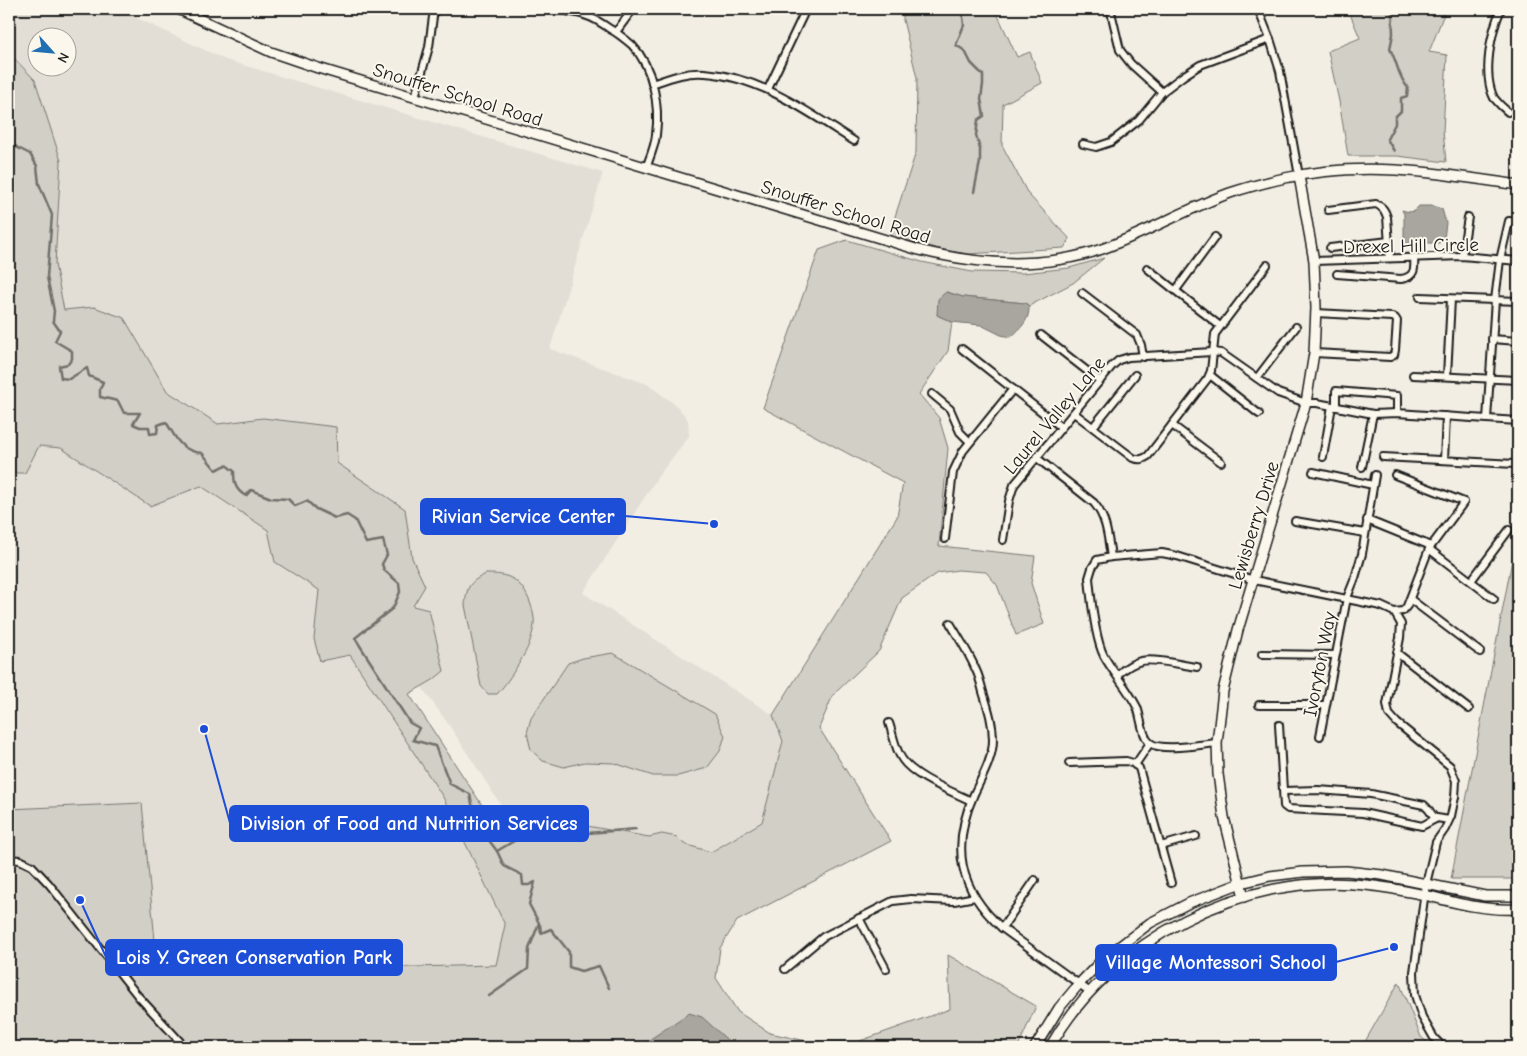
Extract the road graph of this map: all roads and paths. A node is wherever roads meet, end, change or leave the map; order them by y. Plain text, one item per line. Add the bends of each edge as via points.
1 (178, 9) edge
2 (434, 9) edge
3 (546, 9) edge
4 (633, 9) edge
5 (806, 9) edge
6 (1108, 9) edge
7 (1258, 9) edge
8 (1501, 9) edge
9 (616, 32) junction
10 (1270, 39) junction
11 (652, 84) junction
12 (768, 89) junction
13 (1162, 92) junction
14 (415, 97) junction
15 (1508, 112) dead end
16 (854, 141) dead end
17 (1083, 144) dead end
18 (646, 168) junction
19 (1299, 176) junction
20 (1518, 185) edge
21 (1328, 210) dead end
22 (1468, 217) dead end
23 (1518, 222) edge
24 (1215, 237) dead end
25 (1389, 241) junction
26 (1330, 248) dead end
27 (1462, 256) junction
28 (1414, 257) junction
29 (1390, 258) junction
30 (1500, 260) junction
31 (1518, 261) edge
32 (1314, 262) junction
33 (1267, 265) dead end
34 (1146, 268) dead end
35 (1337, 274) dead end
36 (1176, 290) junction
37 (1082, 293) dead end
38 (1420, 297) dead end
39 (1451, 299) junction
40 (1495, 300) junction
41 (1518, 302) edge
42 (1316, 313) junction
43 (1220, 326) junction
44 (1296, 327) dead end
45 (1041, 335) dead end
46 (1492, 339) junction
47 (1518, 341) edge
48 (962, 350) dead end
49 (1212, 352) junction
50 (1314, 353) junction
51 (1143, 356) junction
52 (1210, 374) junction
53 (1135, 375) dead end
54 (1413, 375) dead end
55 (1448, 376) junction
56 (1257, 378) junction
57 (1490, 379) junction
58 (1518, 380) edge
59 (1100, 381) junction
60 (1013, 389) junction
61 (932, 394) dead end
62 (1306, 403) junction
63 (1334, 406) junction
64 (1074, 412) junction
65 (1397, 413) junction
66 (1259, 414) dead end
67 (1373, 414) junction
68 (1446, 416) junction
69 (1487, 419) junction
70 (1518, 421) edge
71 (1172, 425) junction
72 (1061, 427) junction
73 (1093, 427) junction
74 (970, 442) junction
75 (1323, 457) dead end
76 (1383, 457) dead end
77 (1037, 458) junction
78 (1444, 460) junction
79 (1220, 462) dead end
80 (1515, 464) dead end
81 (1362, 466) dead end
82 (1313, 472) dead end
83 (1375, 475) dead end
84 (1395, 475) dead end
85 (1373, 485) junction
86 (1367, 520) junction
87 (1295, 521) dead end
88 (1510, 530) dead end
89 (1365, 533) junction
90 (944, 539) dead end
91 (1003, 540) dead end
92 (1430, 548) junction
93 (1111, 556) junction
94 (1254, 580) junction
95 (1471, 581) junction
96 (1347, 598) junction
97 (1494, 599) dead end
98 (1410, 600) junction
99 (1394, 612) junction
100 (950, 623) dead end
101 (1480, 652) dead end
102 (1397, 653) junction
103 (1262, 654) dead end
104 (1335, 655) junction
105 (1197, 667) dead end
106 (1117, 675) junction
107 (1260, 705) dead end
108 (1326, 706) junction
109 (1469, 709) dead end
110 (889, 723) dead end
111 (1279, 725) dead end
112 (1320, 736) dead end
113 (1150, 743) junction
114 (1217, 743) junction
115 (1069, 763) dead end
116 (1135, 765) junction
117 (1284, 791) junction
118 (971, 801) junction
119 (1435, 819) junction
120 (1449, 820) junction
121 (1196, 836) dead end
122 (1161, 846) junction
123 (9, 859) edge
124 (1035, 880) dead end
125 (1171, 883) dead end
126 (1241, 883) junction
127 (1426, 884) junction
128 (1424, 895) junction
129 (1518, 896) edge
130 (975, 897) junction
131 (1244, 897) junction
132 (1518, 909) edge
133 (859, 918) junction
134 (1002, 928) junction
135 (785, 969) dead end
136 (886, 969) dead end
137 (1079, 984) junction
138 (1090, 992) junction
139 (185, 1047) edge
140 (1035, 1047) edge
141 (1050, 1047) edge
142 (1442, 1047) edge

1 - 14 street, Snouffer School Road via 271,52
2 - 14 street via 429,47
3 - 9 street via 586,15
4 - 9 street
5 - 12 street
6 - 13 street via 1120,50
7 - 10 street
8 - 15 street via 1489,53 1489,82 1494,96
9 - 11 street via 639,54
10 - 13 street via 1200,65
10 - 19 street via 1280,71
11 - 12 street via 679,75 704,73 737,78
11 - 18 street via 656,94 656,136
12 - 16 street
13 - 17 street via 1139,120 1111,142 1096,146
14 - 18 street, Snouffer School Road
18 - 19 street, Snouffer School Road via 919,250 973,262 1005,264 1062,259 1100,250 1231,193
19 - 20 street, Snouffer School Road via 1356,169 1397,169
19 - 32 street, Lewisberry Drive
21 - 25 street via 1376,204 1385,211
22 - 27 street
23 - 30 street via 1510,221
24 - 36 street
25 - 26 street
25 - 29 street
27 - 28 street, Drexel Hill Circle
27 - 30 street, Drexel Hill Circle
28 - 29 street, Drexel Hill Circle
28 - 35 street via 1415,269 1408,278
29 - 32 street, Drexel Hill Circle
30 - 31 street
30 - 40 street, Drexel Hill Circle
32 - 42 street, Lewisberry Drive
33 - 43 street
34 - 36 street
36 - 43 street
37 - 51 street via 1137,335
38 - 39 street
39 - 40 street
39 - 55 street
40 - 41 street
40 - 46 street, Drexel Hill Circle
42 - 50 street, Lewisberry Drive
42 - 50 street via 1392,316 1397,321 1395,350 1390,357
43 - 49 street
44 - 56 street
45 - 59 street
46 - 47 street
46 - 57 street, Drexel Hill Circle
48 - 60 street
49 - 51 street, Laurel Valley Lane
49 - 52 street
49 - 56 street, Laurel Valley Lane via 1221,353
50 - 62 street, Lewisberry Drive
51 - 59 street, Laurel Valley Lane via 1120,360
52 - 66 street
52 - 71 street
53 - 73 street
54 - 55 street
55 - 57 street
56 - 62 street, Laurel Valley Lane via 1278,393
57 - 58 street
57 - 69 street, Drexel Hill Circle
59 - 64 street, Laurel Valley Lane
60 - 72 street
60 - 74 street
61 - 74 street via 950,409 960,432
62 - 63 street
62 - 94 street, Lewisberry Drive
63 - 65 street via 1336,391 1397,396
63 - 67 street
63 - 75 street
64 - 72 street, Laurel Valley Lane
64 - 73 street
65 - 67 street
65 - 68 street
67 - 81 street
68 - 69 street
68 - 78 street
69 - 70 street
71 - 73 street via 1148,456 1138,460
71 - 79 street
72 - 77 street, Laurel Valley Lane
74 - 90 street via 953,472
76 - 78 street
77 - 91 street, Laurel Valley Lane via 1014,486
77 - 93 street via 1101,511
78 - 80 street
82 - 85 street
83 - 85 street, Ivoryton Way
84 - 92 street via 1464,502
85 - 86 street, Ivoryton Way
86 - 89 street, Ivoryton Way
86 - 92 street
87 - 89 street
88 - 95 street
89 - 96 street, Ivoryton Way via 1362,554
92 - 95 street
92 - 98 street
93 - 94 street via 1162,553
93 - 106 street via 1097,560 1089,578 1100,647
94 - 96 street
94 - 114 street, Lewisberry Drive via 1223,692
95 - 97 street
96 - 99 street
96 - 104 street, Ivoryton Way
98 - 99 street via 1403,611
98 - 101 street
99 - 102 street via 1401,624
100 - 118 street via 976,670 993,724 988,762
102 - 109 street
102 - 120 street via 1387,704 1389,714 1450,766 1456,781
103 - 104 street
104 - 108 street, Ivoryton Way
105 - 106 street via 1142,661
106 - 113 street via 1138,710 1145,737
107 - 108 street
108 - 112 street, Ivoryton Way
110 - 118 street via 901,758 909,767
111 - 117 street
113 - 114 street via 1172,747
113 - 116 street
114 - 126 street, Lewisberry Drive via 1224,817
115 - 116 street via 1126,761
116 - 122 street via 1141,774
117 - 119 street via 1371,794 1424,805
117 - 119 street via 1284,806 1288,809 1363,813 1422,826
118 - 130 street via 962,834 961,854
119 - 120 street
120 - 127 street via 1436,842
121 - 122 street
122 - 125 street
123 - 139 street via 20,860 38,872 138,996
124 - 134 street
126 - 127 street via 1303,872 1346,871
126 - 131 street, Lewisberry Drive
126 - 137 street via 1189,903 1150,924 1103,959
127 - 128 street
127 - 129 street via 1485,896
128 - 131 street via 1362,885 1322,884
128 - 132 street via 1469,906
128 - 142 street via 1414,972 1415,995 1422,1017
130 - 133 street via 954,901 894,901
130 - 134 street
131 - 138 street via 1202,911 1160,934 1124,960
133 - 135 street via 823,937
133 - 136 street
134 - 137 street
137 - 138 street
137 - 140 street via 1059,1008
138 - 141 street

